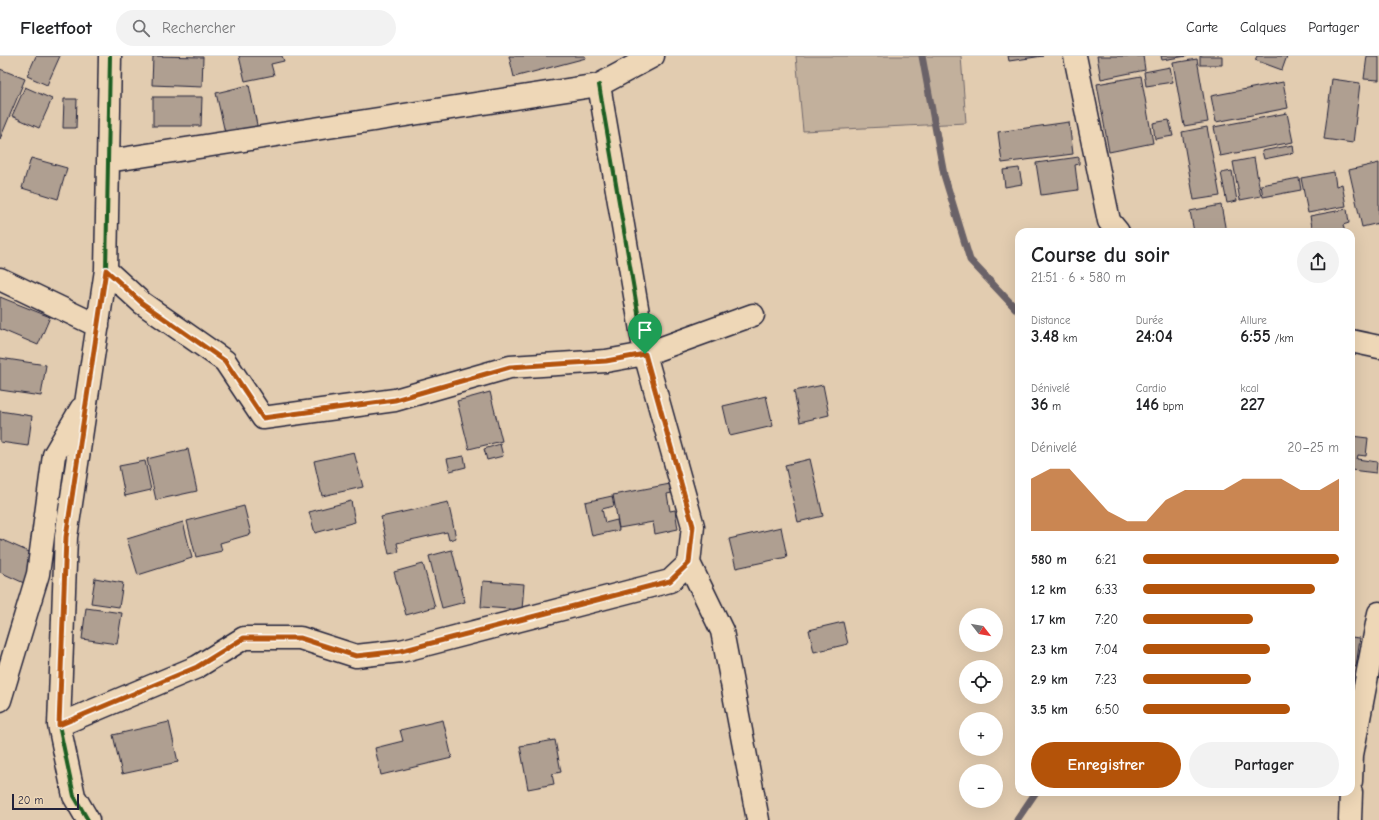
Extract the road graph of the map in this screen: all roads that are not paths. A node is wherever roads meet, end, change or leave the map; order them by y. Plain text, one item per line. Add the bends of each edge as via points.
1 (110, 56) edge
2 (653, 56) edge
3 (1075, 56) edge
4 (599, 85) junction
5 (108, 161) junction
6 (1114, 228) edge
7 (106, 270) junction
8 (0, 280) edge
9 (753, 314) dead end
10 (98, 326) junction
11 (1355, 342) edge
12 (1379, 347) edge
13 (645, 354) junction
14 (87, 400) junction
15 (689, 563) junction
16 (1379, 613) edge
17 (0, 700) edge
18 (59, 725) junction
19 (1355, 739) edge
20 (1351, 796) edge
21 (88, 820) edge
22 (758, 820) edge
23 (1350, 820) edge

1 - 5 street
2 - 4 street
3 - 6 street via 1108,221
4 - 5 street
4 - 13 street
5 - 7 street
7 - 10 street
7 - 13 street via 142,303 225,361 263,418 395,400 510,367 606,361
8 - 10 street
9 - 13 street
10 - 14 street
11 - 12 street
13 - 15 street via 693,526
14 - 17 street via 54,455 38,574
14 - 18 street via 66,537
15 - 18 street via 670,581 401,651 356,656 300,638 244,638 197,667
15 - 22 street via 722,630
16 - 19 street
18 - 21 street via 74,796
20 - 23 street

